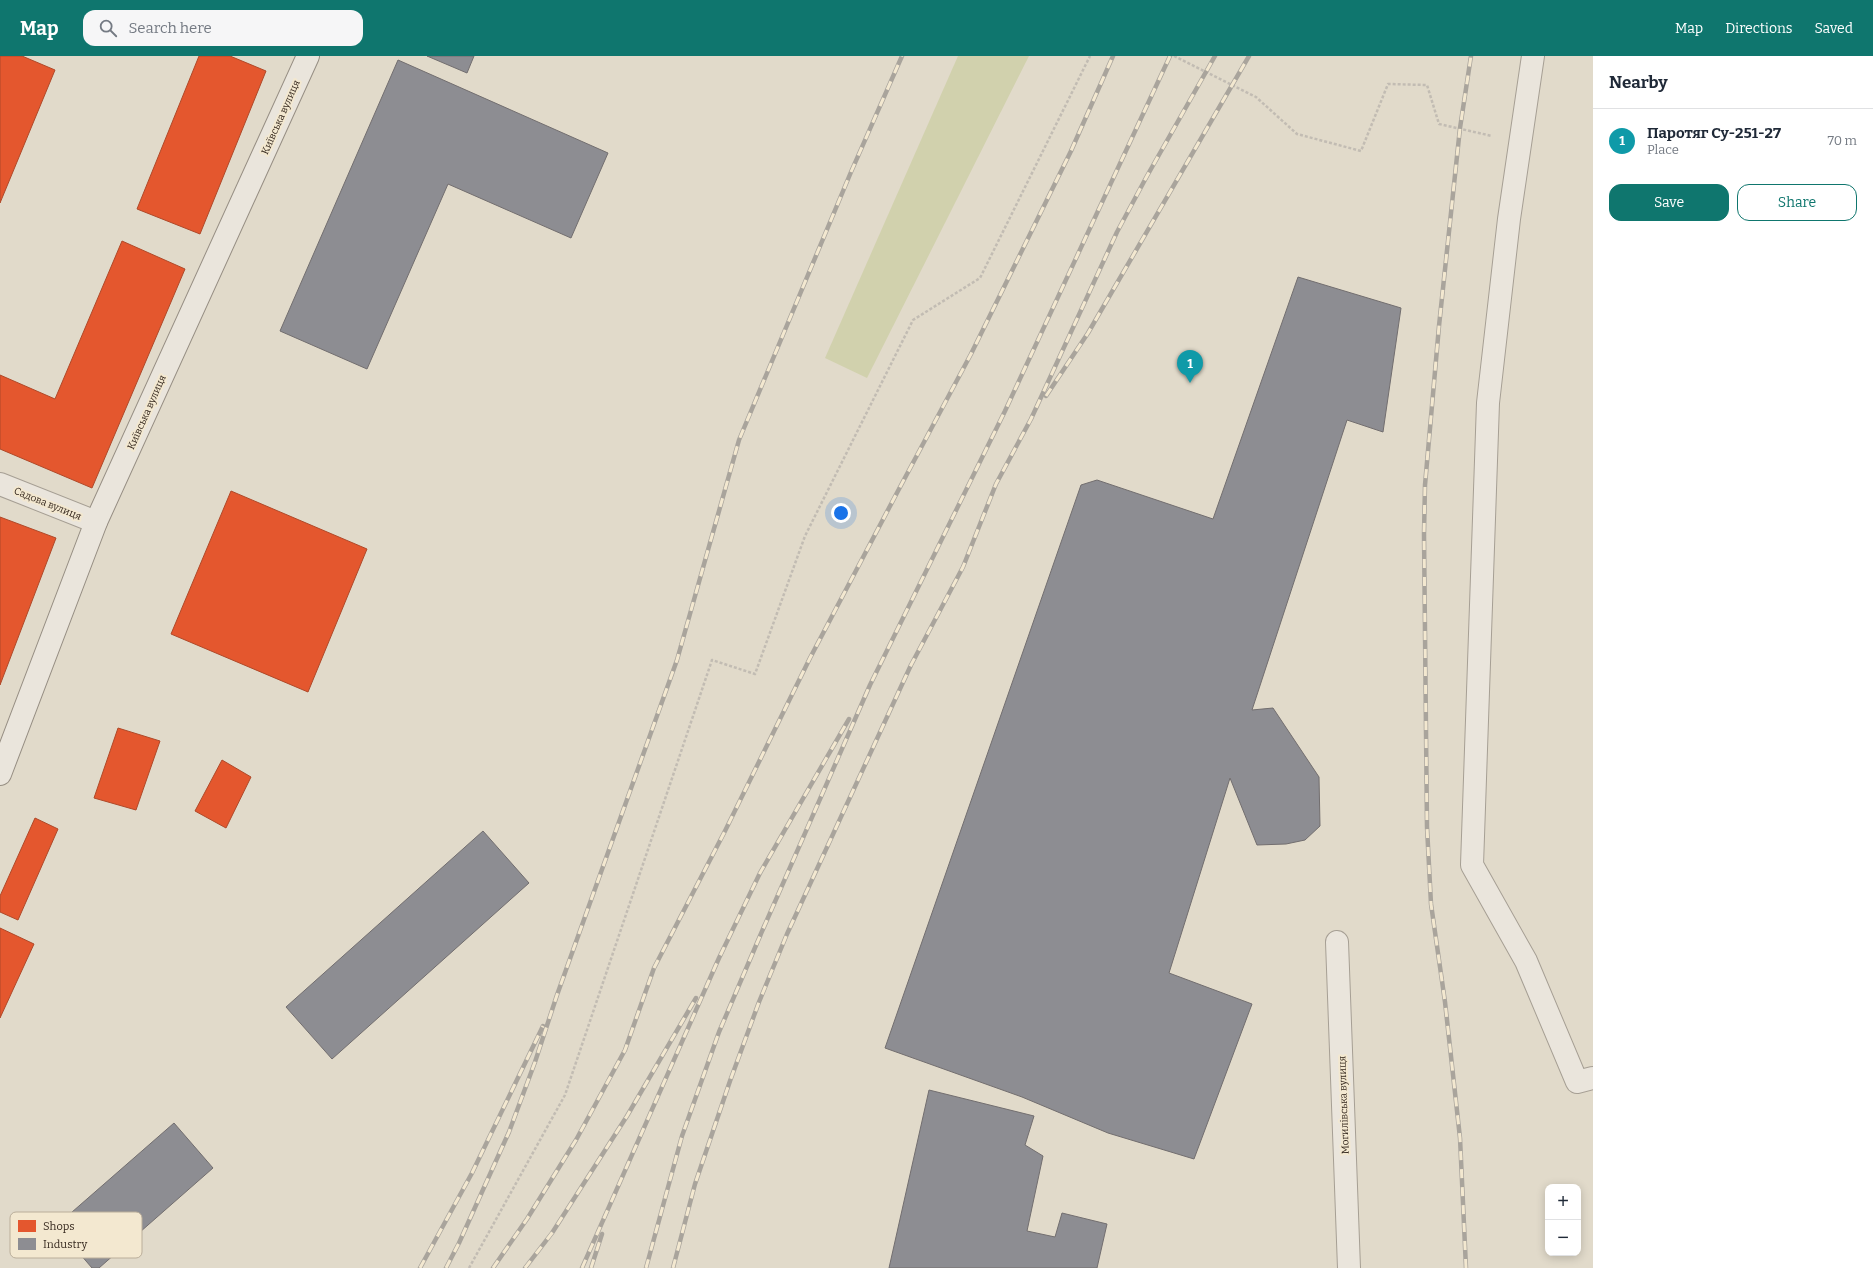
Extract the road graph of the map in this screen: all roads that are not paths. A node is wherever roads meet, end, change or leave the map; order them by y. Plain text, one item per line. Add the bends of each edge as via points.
1 (308, 56) edge
2 (1533, 56) edge
3 (0, 484) edge
4 (96, 522) junction
5 (0, 774) edge
6 (1337, 942) dead end
7 (1585, 1080) edge
8 (1349, 1268) edge

1 - 4 street, Київська вулиця
2 - 7 street via 1509,219 1488,403 1472,865 1526,961
3 - 4 street, Садова вулиця
4 - 5 street, Київська вулиця
6 - 8 street, Могилівська вулиця

